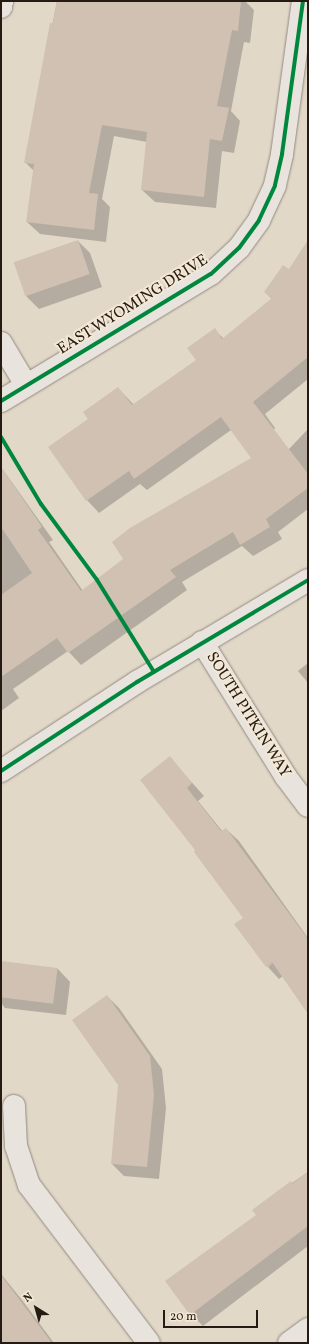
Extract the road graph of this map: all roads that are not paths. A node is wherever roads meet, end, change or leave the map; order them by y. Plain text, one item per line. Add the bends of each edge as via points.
1 (2, 1) edge
2 (303, 1) edge
3 (1, 7) edge
4 (1, 343) edge
5 (26, 385) junction
6 (1, 401) edge
7 (308, 580) edge
8 (202, 642) junction
9 (1, 771) edge
10 (308, 806) edge
11 (14, 1106) dead end
12 (308, 1329) edge
13 (149, 1343) edge
14 (289, 1343) edge

1 - 3 street
2 - 5 street, EAST WYOMING DRIVE via 282,154 275,186 259,220 239,248 211,274
4 - 5 street
5 - 6 street, EAST WYOMING DRIVE
7 - 8 street
8 - 9 street
8 - 10 street, SOUTH PITKIN WAY via 286,777
11 - 13 street via 16,1146 29,1185
12 - 14 street

